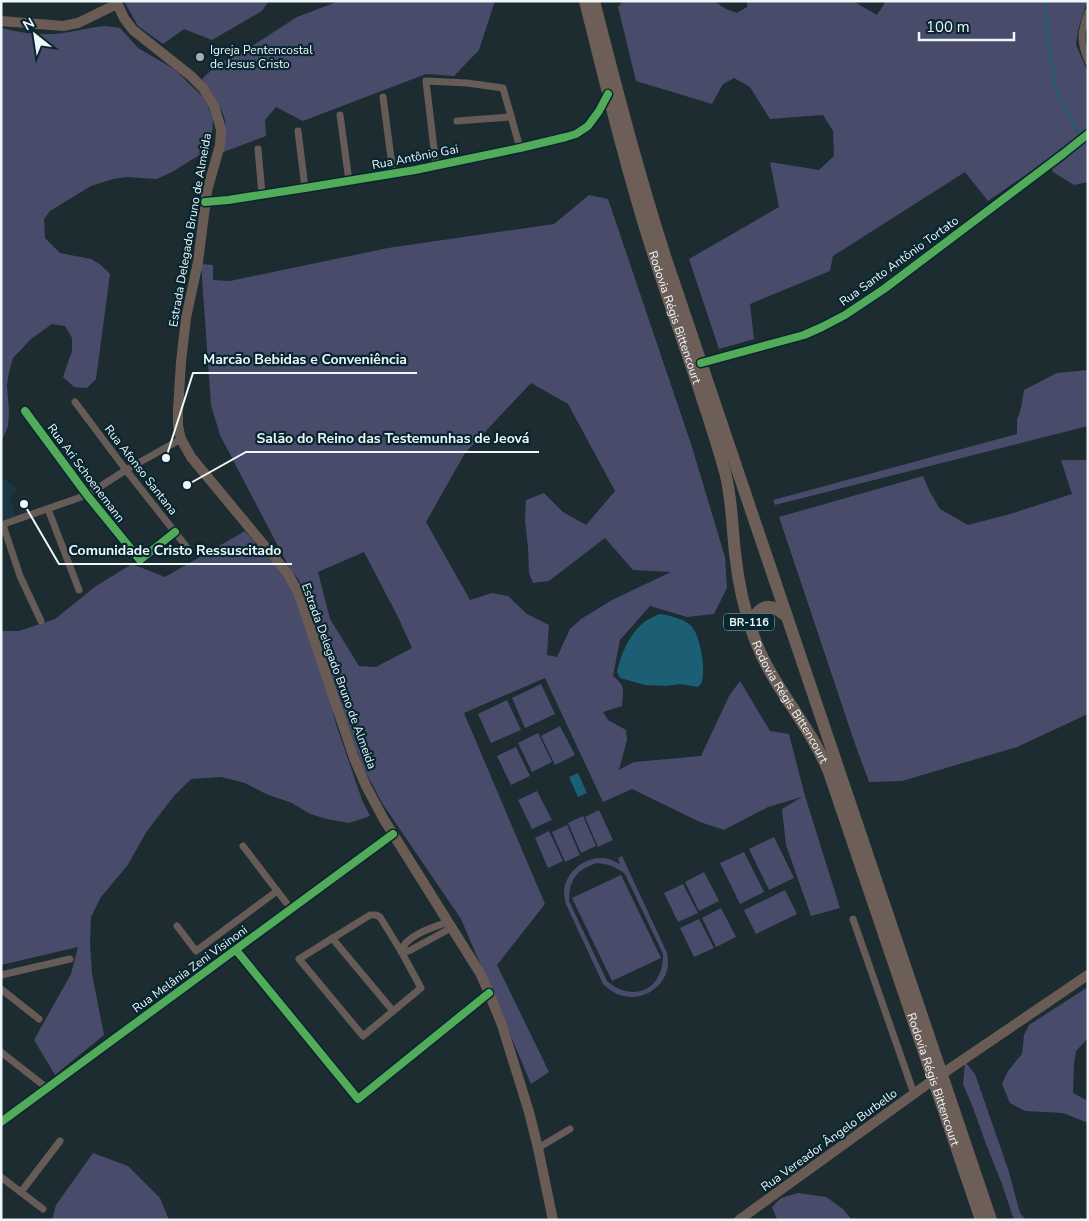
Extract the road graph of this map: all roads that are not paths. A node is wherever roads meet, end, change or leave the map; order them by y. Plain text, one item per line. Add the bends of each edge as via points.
1 (585, 1) edge
2 (594, 1) edge
3 (116, 3) edge
4 (1088, 12) edge
5 (1, 21) edge
6 (1088, 61) edge
7 (608, 94) junction
8 (383, 97) dead end
9 (340, 115) dead end
10 (511, 117) junction
11 (457, 121) dead end
12 (298, 131) dead end
13 (1088, 134) edge
14 (520, 148) junction
15 (258, 149) dead end
16 (436, 166) junction
17 (393, 173) junction
18 (349, 181) junction
19 (305, 188) junction
20 (262, 194) junction
21 (205, 202) junction
22 (701, 363) junction
23 (75, 402) dead end
24 (25, 411) dead end
25 (181, 439) junction
26 (126, 470) junction
27 (87, 495) junction
28 (48, 509) junction
29 (2, 525) edge
30 (175, 532) junction
31 (189, 550) dead end
32 (78, 590) dead end
33 (787, 616) junction
34 (41, 621) dead end
35 (749, 624) junction
36 (393, 834) junction
37 (243, 846) dead end
38 (277, 891) junction
39 (290, 909) junction
40 (854, 919) dead end
41 (450, 925) junction
42 (177, 926) dead end
43 (332, 938) junction
44 (236, 950) junction
45 (401, 951) junction
46 (70, 959) dead end
47 (1, 975) edge
48 (1088, 975) edge
49 (1, 989) edge
50 (489, 993) junction
51 (393, 1011) junction
52 (39, 1019) dead end
53 (1, 1052) edge
54 (938, 1077) junction
55 (47, 1088) junction
56 (914, 1094) junction
57 (3, 1118) edge
58 (570, 1129) dead end
59 (60, 1141) dead end
60 (538, 1148) junction
61 (1, 1177) edge
62 (21, 1192) junction
63 (43, 1209) dead end
64 (553, 1220) edge
65 (739, 1220) edge
66 (981, 1220) edge
67 (991, 1220) edge

1 - 7 highway, Rodovia Régis Bittencourt / BR-116
2 - 22 highway, Rodovia Régis Bittencourt / BR-116 via 649,205
3 - 5 main road via 78,23 63,26
3 - 21 main road, Estrada Delegado Bruno de Almeida via 133,30 197,81 214,106 221,138
4 - 6 street via 1082,41
7 - 14 street, Rua Antônio Gai via 599,111 582,130
7 - 35 highway, Rodovia Régis Bittencourt / BR-116 via 652,249 726,475 737,570
8 - 17 street
9 - 18 street
10 - 11 street
10 - 14 street
10 - 16 street via 503,88 426,81
12 - 19 street
13 - 22 street, Rua Santo Antônio Tortato via 884,289 844,315 804,335
14 - 16 street, Rua Antônio Gai
15 - 20 street
16 - 17 street, Rua Antônio Gai
17 - 18 street, Rua Antônio Gai
18 - 19 street, Rua Antônio Gai
19 - 20 street, Rua Antônio Gai
20 - 21 street, Rua Antônio Gai
21 - 25 main road, Estrada Delegado Bruno de Almeida via 199,257 185,328 177,418
22 - 33 highway, Rodovia Régis Bittencourt / BR-116
23 - 26 street, Rua Afonso Santana
24 - 27 street, Rua Ari Schoenemann
25 - 26 street
25 - 36 main road, Estrada Delegado Bruno de Almeida via 191,456 294,583 359,770
26 - 27 street
26 - 30 street, Rua Afonso Santana
27 - 28 street
27 - 30 street, Rua Ari Schoenemann via 140,560
28 - 29 street
28 - 32 street
29 - 34 street via 20,576
30 - 31 street, Rua Afonso Santana
33 - 35 highway via 769,606 758,611
33 - 54 highway, Rodovia Régis Bittencourt / BR-116
35 - 54 highway, Rodovia Régis Bittencourt / BR-116 via 774,681 824,760
36 - 39 street, Rua Melânia Zeni Visinoni
36 - 41 main road, Estrada Delegado Bruno de Almeida
37 - 38 street
38 - 39 street
38 - 42 street via 196,951
39 - 44 street, Rua Melânia Zeni Visinoni
40 - 56 street
41 - 45 street via 409,951
41 - 50 main road, Estrada Delegado Bruno de Almeida
43 - 45 street via 370,915 376,915
43 - 51 street
43 - 51 street via 299,959 363,1036
44 - 50 street via 358,1098
44 - 55 street, Rua Melânia Zeni Visinoni
45 - 51 street via 420,988
46 - 47 street
48 - 54 main road, Rua Vereador Ângelo Burbello
49 - 52 street
50 - 60 main road, Estrada Delegado Bruno de Almeida
53 - 55 street
54 - 56 main road, Rua Vereador Ângelo Burbello
54 - 66 highway, Rodovia Régis Bittencourt / BR-116
54 - 67 highway, Rodovia Régis Bittencourt / BR-116
55 - 57 street, Rua Melânia Zeni Visinoni
56 - 65 main road, Rua Vereador Ângelo Burbello
58 - 60 street
59 - 62 street
60 - 64 main road, Estrada Delegado Bruno de Almeida
61 - 62 street
62 - 63 street

